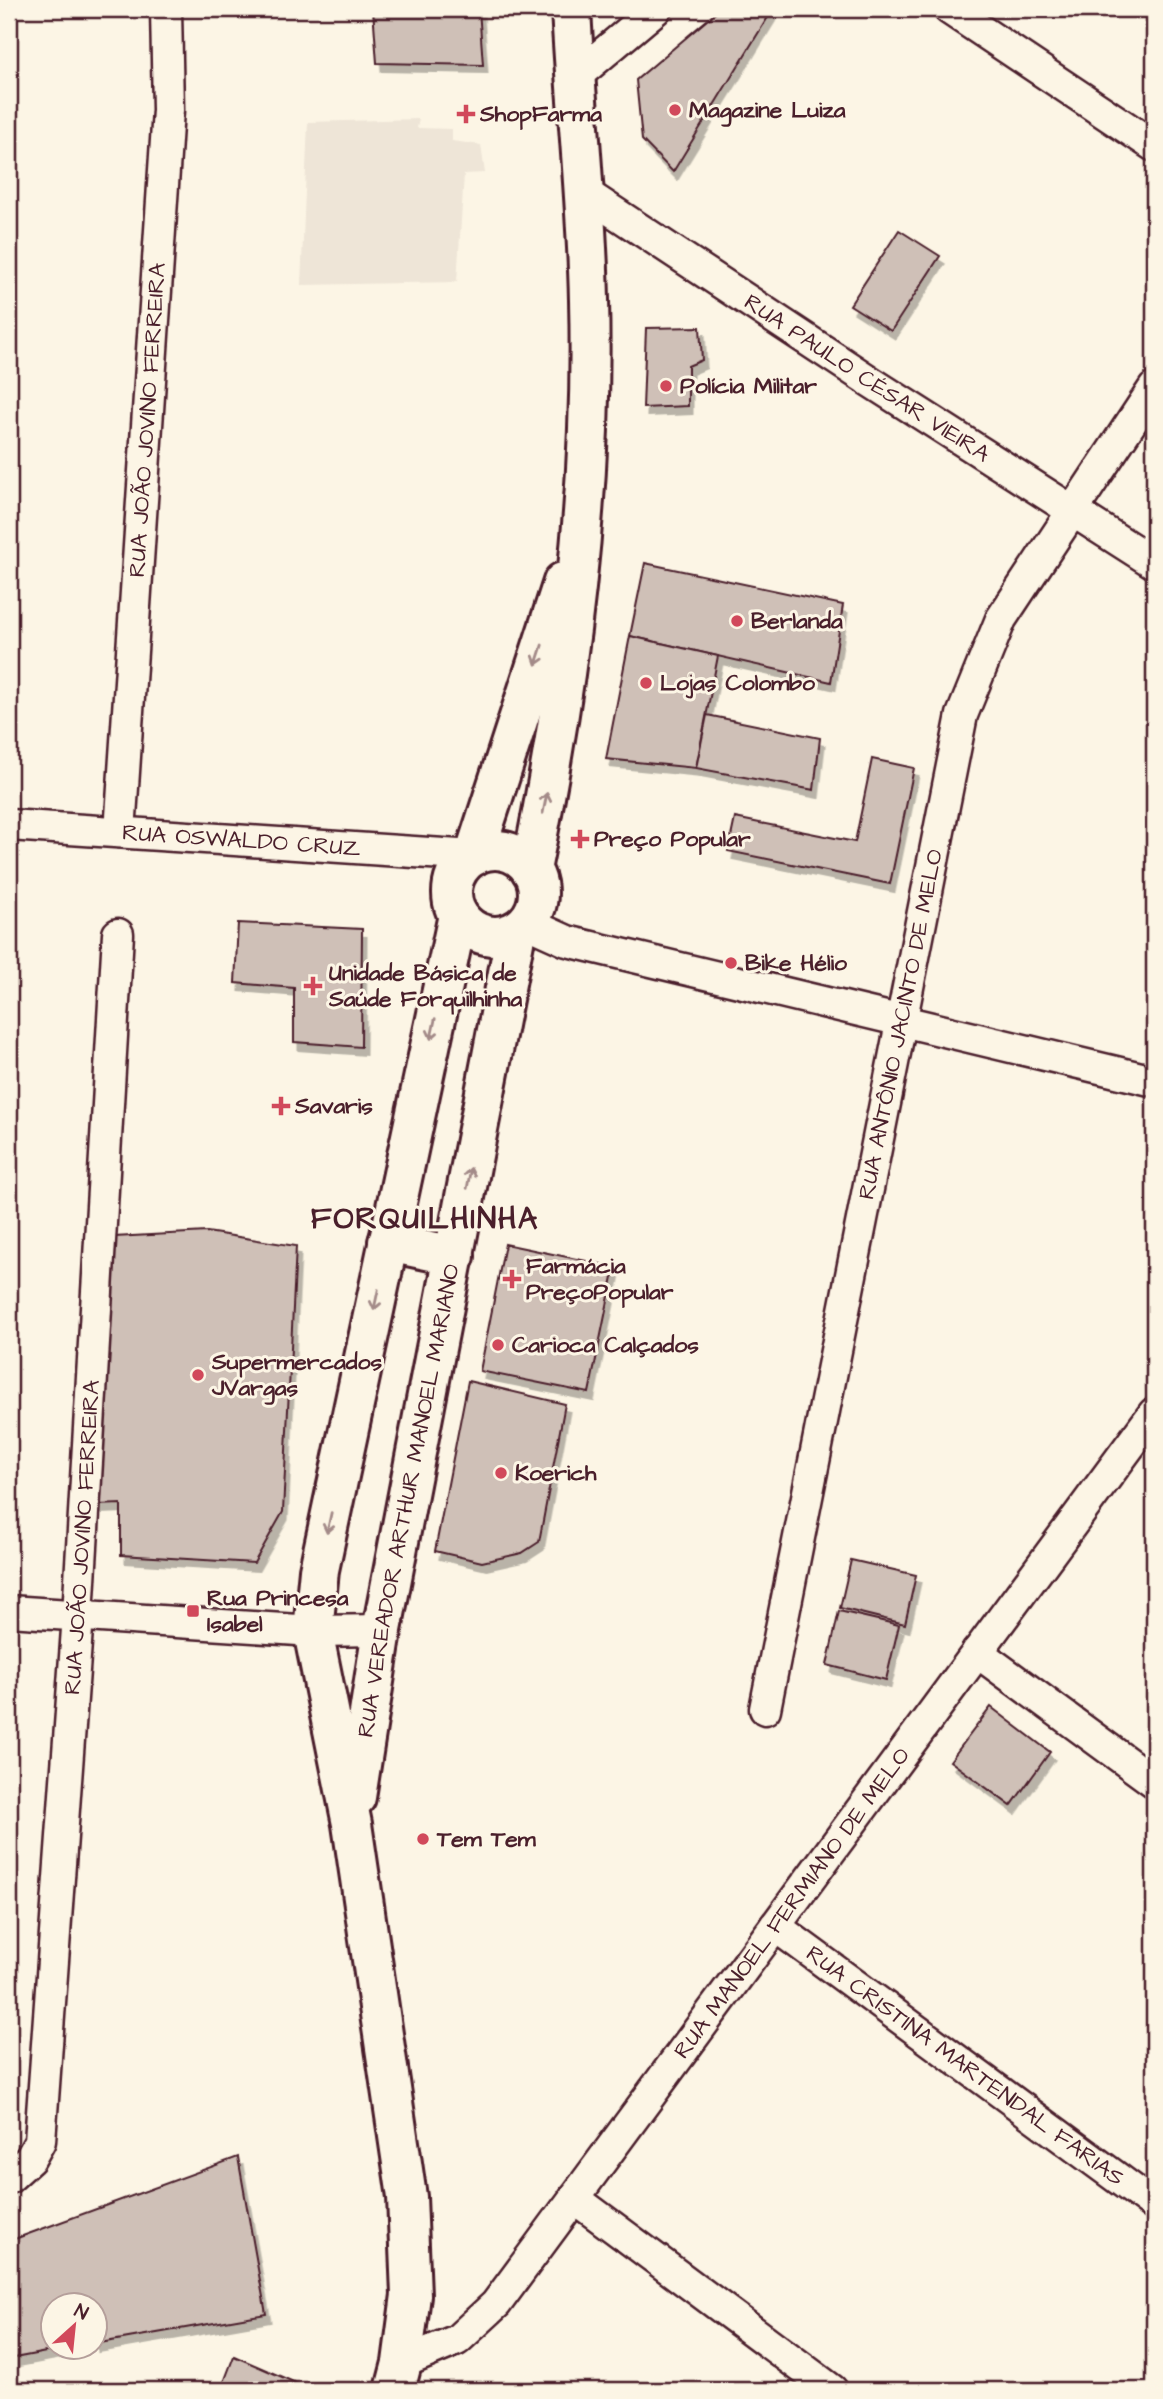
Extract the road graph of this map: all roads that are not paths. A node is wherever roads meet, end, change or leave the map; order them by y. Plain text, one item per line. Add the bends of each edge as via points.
1 (166, 9) edge
2 (571, 9) edge
3 (656, 9) edge
4 (949, 9) edge
5 (575, 78) junction
6 (1154, 146) edge
7 (582, 191) junction
8 (1154, 388) edge
9 (1074, 512) junction
10 (583, 520) junction
11 (1154, 563) edge
12 (9, 825) edge
13 (120, 832) junction
14 (474, 856) junction
15 (531, 870) junction
16 (458, 915) junction
17 (522, 927) junction
18 (118, 933) dead end
19 (901, 1021) junction
20 (1154, 1081) edge
21 (388, 1242) junction
22 (455, 1256) junction
23 (1154, 1413) edge
24 (9, 1611) edge
25 (78, 1615) junction
26 (382, 1630) junction
27 (313, 1631) junction
28 (977, 1652) junction
29 (765, 1709) dead end
30 (1154, 1783) edge
31 (352, 1824) junction
32 (775, 1926) junction
33 (9, 2178) edge
34 (574, 2198) junction
35 (1154, 2205) edge
36 (398, 2377) edge
37 (832, 2390) edge

1 - 13 street, RUA JOÃO JOVINO FERREIRA via 167,110
2 - 5 main road
3 - 5 street
4 - 6 street
5 - 7 main road
7 - 9 street, RUA PAULO CÉSAR VIEIRA
7 - 10 main road via 589,299
8 - 9 street, RUA ANTÔNIO JACINTO DE MELO
9 - 11 street, RUA PAULO CÉSAR VIEIRA
9 - 19 street, RUA ANTÔNIO JACINTO DE MELO via 1001,619 962,715
10 -> 14 main road
15 -> 10 main road via 573,636
12 - 13 street, RUA OSWALDO CRUZ
13 - 14 street, RUA OSWALDO CRUZ
14 - 15 main road via 486,851 512,853
14 - 16 main road via 455,878
15 - 17 main road via 538,897
16 - 17 main road via 478,932 491,936
16 -> 21 main road, RUA VEREADOR ARTHUR MANOEL MARIANO
17 - 19 street via 567,942
22 -> 17 main road, RUA VEREADOR ARTHUR MANOEL MARIANO
18 - 25 street, RUA JOÃO JOVINO FERREIRA
19 - 20 street
19 - 29 street, RUA ANTÔNIO JACINTO DE MELO
21 - 22 main road
21 -> 27 main road, RUA VEREADOR ARTHUR MANOEL MARIANO via 319,1570
22 - 26 main road, RUA VEREADOR ARTHUR MANOEL MARIANO
23 - 28 street, RUA MANOEL FERMIANO DE MELO
24 - 25 street
25 - 27 street
25 - 33 street, RUA JOÃO JOVINO FERREIRA via 40,2141 30,2159
26 - 27 street
26 - 31 main road, RUA VEREADOR ARTHUR MANOEL MARIANO
27 - 31 main road, RUA VEREADOR ARTHUR MANOEL MARIANO
28 - 30 street
28 - 32 street, RUA MANOEL FERMIANO DE MELO
31 - 36 main road, RUA VEREADOR ARTHUR MANOEL MARIANO via 407,2197 411,2295
32 - 34 street, RUA MANOEL FERMIANO DE MELO
32 - 35 street, RUA CRISTINA MARTENDAL FARIAS
34 - 36 street, RUA MANOEL FERMIANO DE MELO via 496,2304 457,2340
34 - 37 street

